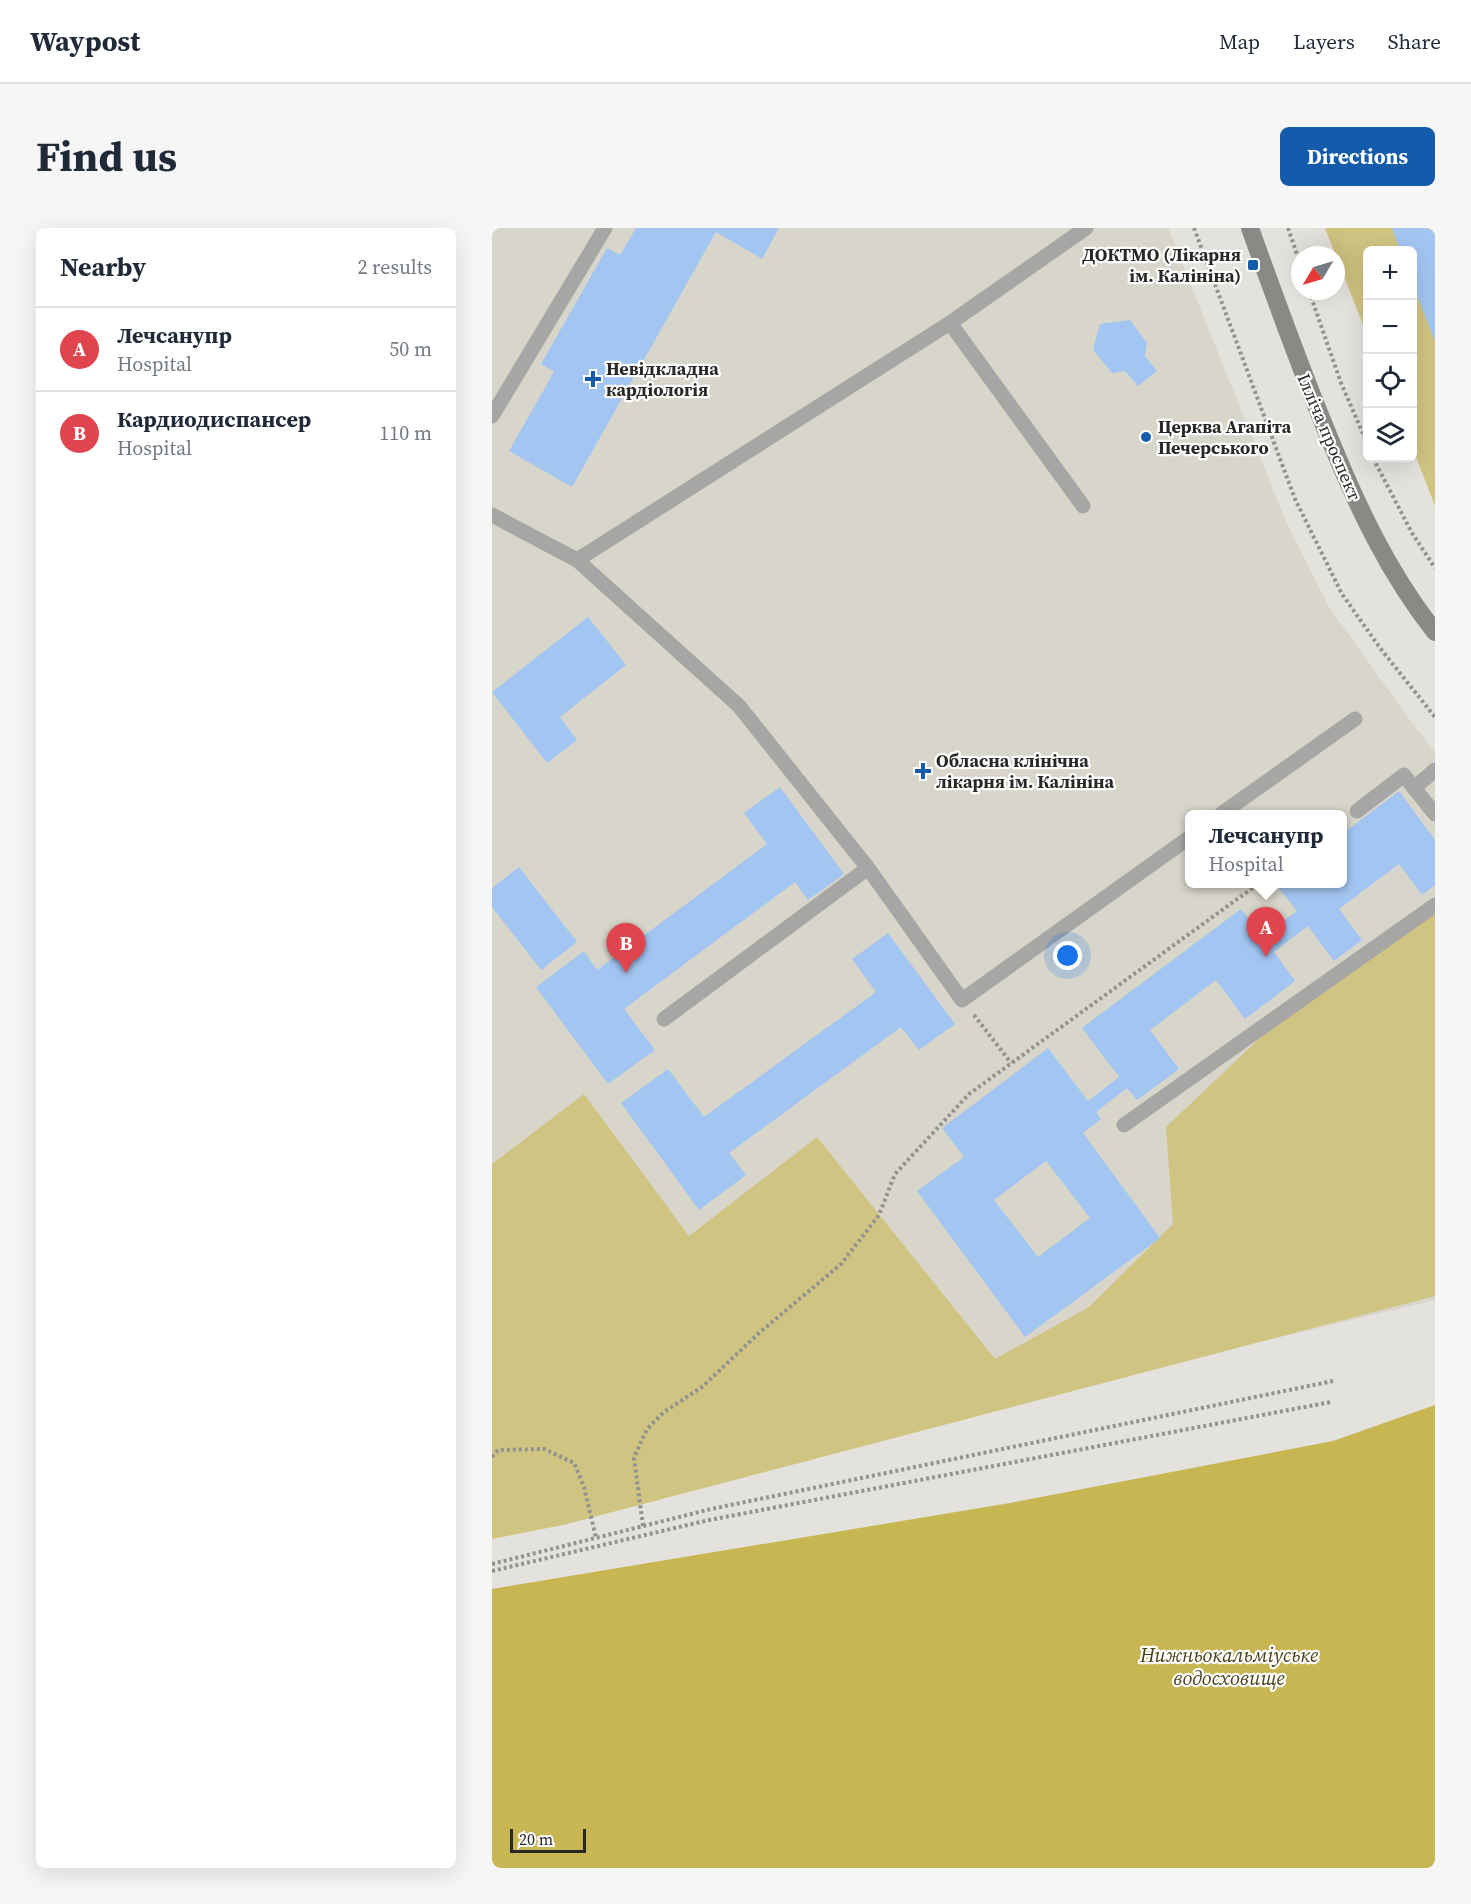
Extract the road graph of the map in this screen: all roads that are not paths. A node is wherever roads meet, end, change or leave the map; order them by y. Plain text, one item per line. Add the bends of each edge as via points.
1 (605, 228) edge
2 (1086, 228) edge
3 (1250, 228) edge
4 (950, 323) junction
5 (492, 416) edge
6 (1083, 506) dead end
7 (492, 515) edge
8 (577, 560) junction
9 (1435, 632) edge
10 (1355, 719) dead end
11 (1435, 770) edge
12 (1414, 788) junction
13 (1227, 810) edge
14 (1357, 811) dead end
15 (1435, 814) edge
16 (1185, 841) edge
17 (868, 868) junction
18 (1435, 905) edge
19 (664, 1019) dead end
20 (1124, 1125) dead end

1 - 5 lane
2 - 4 lane
3 - 9 main road, Ілліча проспект via 1295,357 1354,498 1386,559
4 - 6 lane
4 - 8 lane
7 - 8 lane
8 - 17 lane via 739,706
10 - 13 lane
11 - 12 lane
12 - 14 lane via 1404,775
12 - 15 lane
16 - 17 lane via 962,1000
17 - 19 lane
18 - 20 lane

